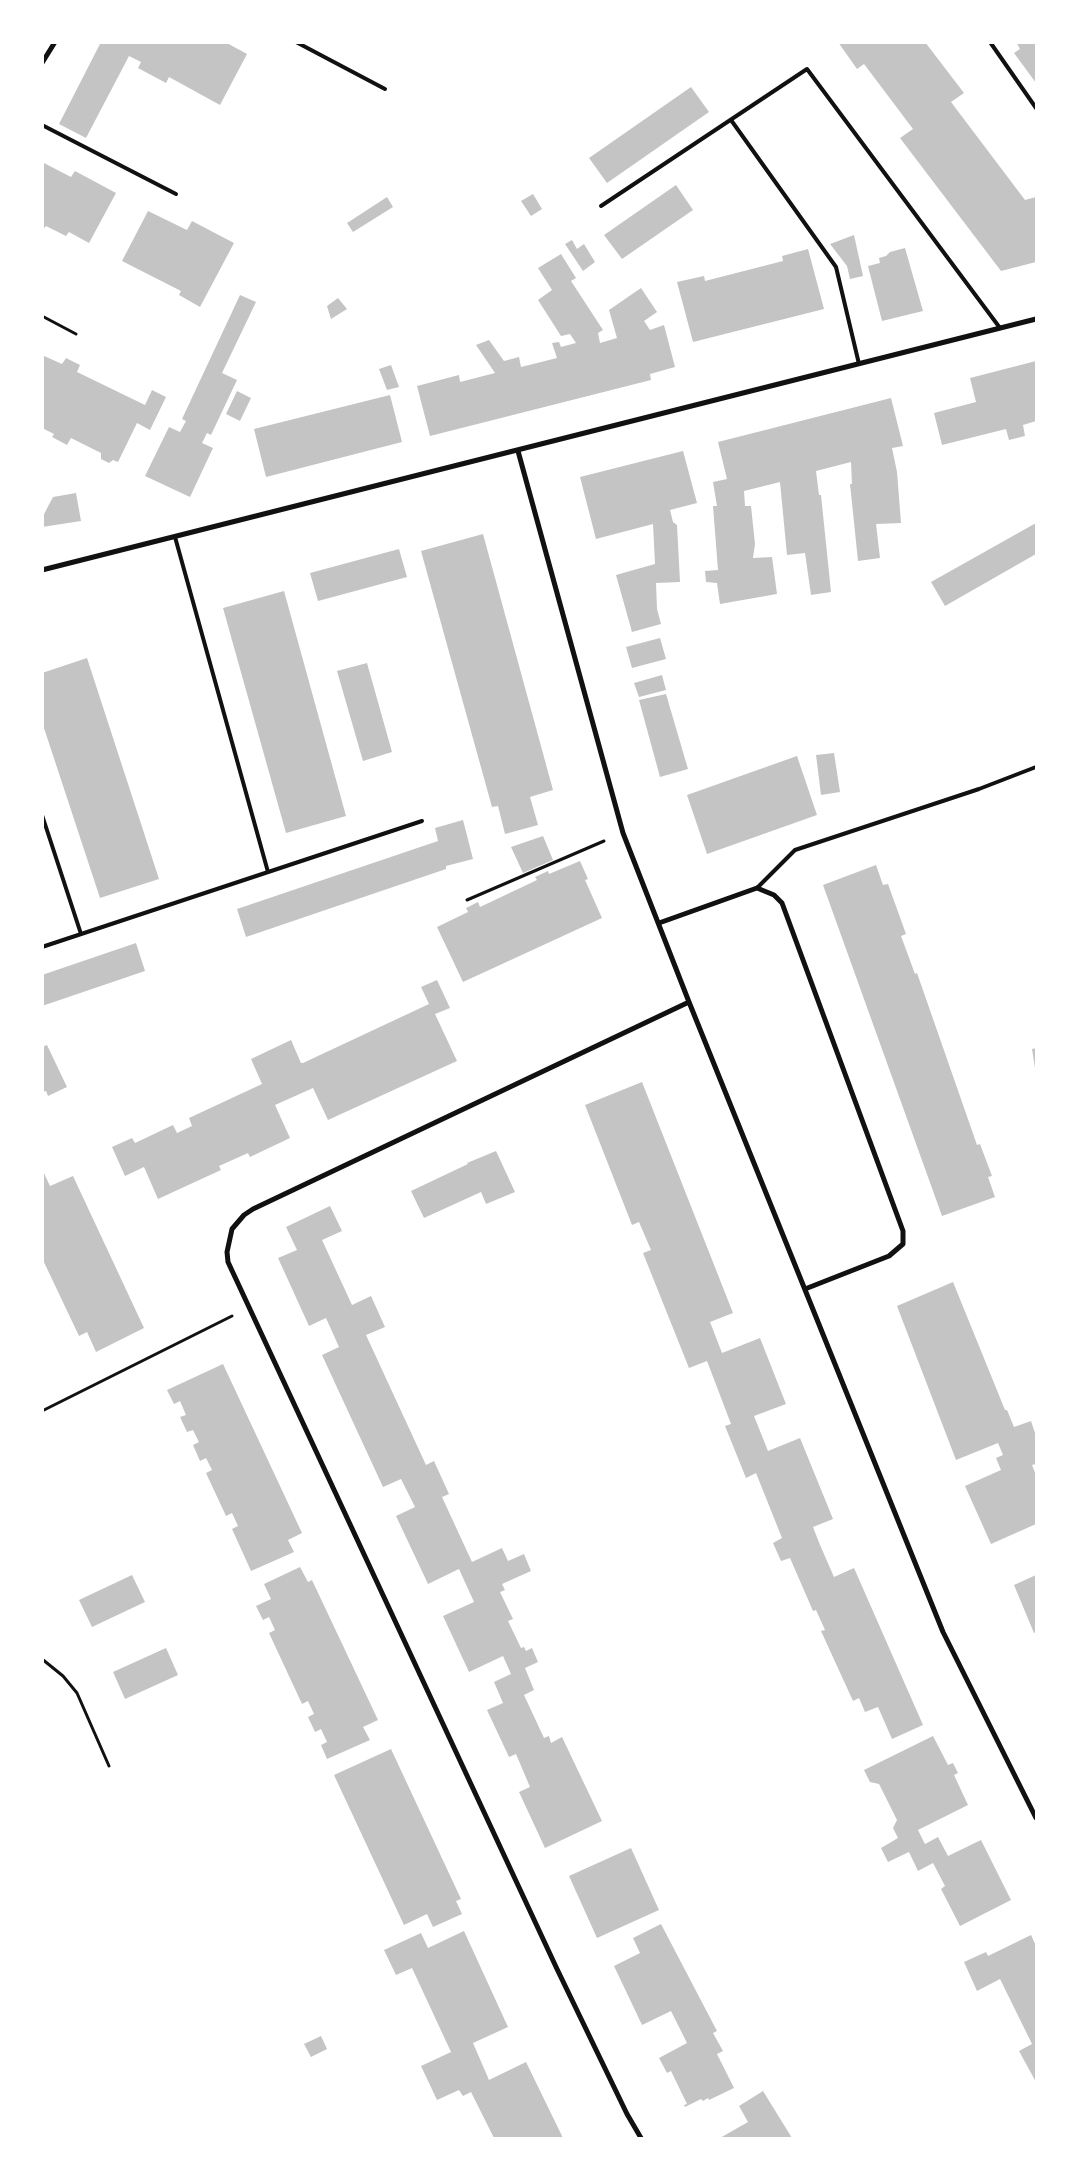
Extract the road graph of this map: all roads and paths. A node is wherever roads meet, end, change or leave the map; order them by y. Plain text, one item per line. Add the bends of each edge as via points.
1 (55, 42) edge
2 (296, 42) edge
3 (990, 42) edge
4 (42, 63) edge
5 (385, 89) dead end
6 (1036, 108) edge
7 (730, 120) junction
8 (42, 125) edge
9 (176, 194) dead end
10 (601, 206) dead end
11 (42, 316) edge
12 (1036, 319) edge
13 (1000, 328) junction
14 (76, 334) dead end
15 (859, 364) junction
16 (518, 451) junction
17 (175, 537) junction
18 (42, 570) edge
19 (1036, 767) edge
20 (42, 815) edge
21 (422, 821) dead end
22 (623, 833) junction
23 (268, 872) junction
24 (756, 888) junction
25 (467, 900) dead end
26 (659, 923) junction
27 (81, 934) junction
28 (42, 947) edge
29 (689, 1002) junction
30 (805, 1289) junction
31 (249, 1308) junction
32 (42, 1410) edge
33 (42, 1659) edge
34 (109, 1766) dead end
35 (1036, 1818) edge
36 (641, 2138) edge

1 - 4 street
2 - 5 lane
3 - 6 lane
7 - 10 lane
7 - 13 lane via 807,70
7 - 15 lane via 836,267
8 - 9 lane
11 - 14 path
12 - 13 street
13 - 15 street
15 - 16 street
16 - 17 street
16 - 22 street
17 - 18 street
17 - 23 lane
19 - 24 lane via 794,850
20 - 27 lane
21 - 23 lane
22 - 25 path
22 - 26 street
23 - 27 lane
24 - 26 street
24 - 30 street via 768,891 782,902 903,1231 903,1244 889,1256
26 - 29 street
27 - 28 lane
29 - 30 street
29 - 31 street via 244,1215 232,1229 226,1252
30 - 35 street via 943,1632
31 - 32 path
31 - 36 street via 557,1969
33 - 34 path via 77,1693

